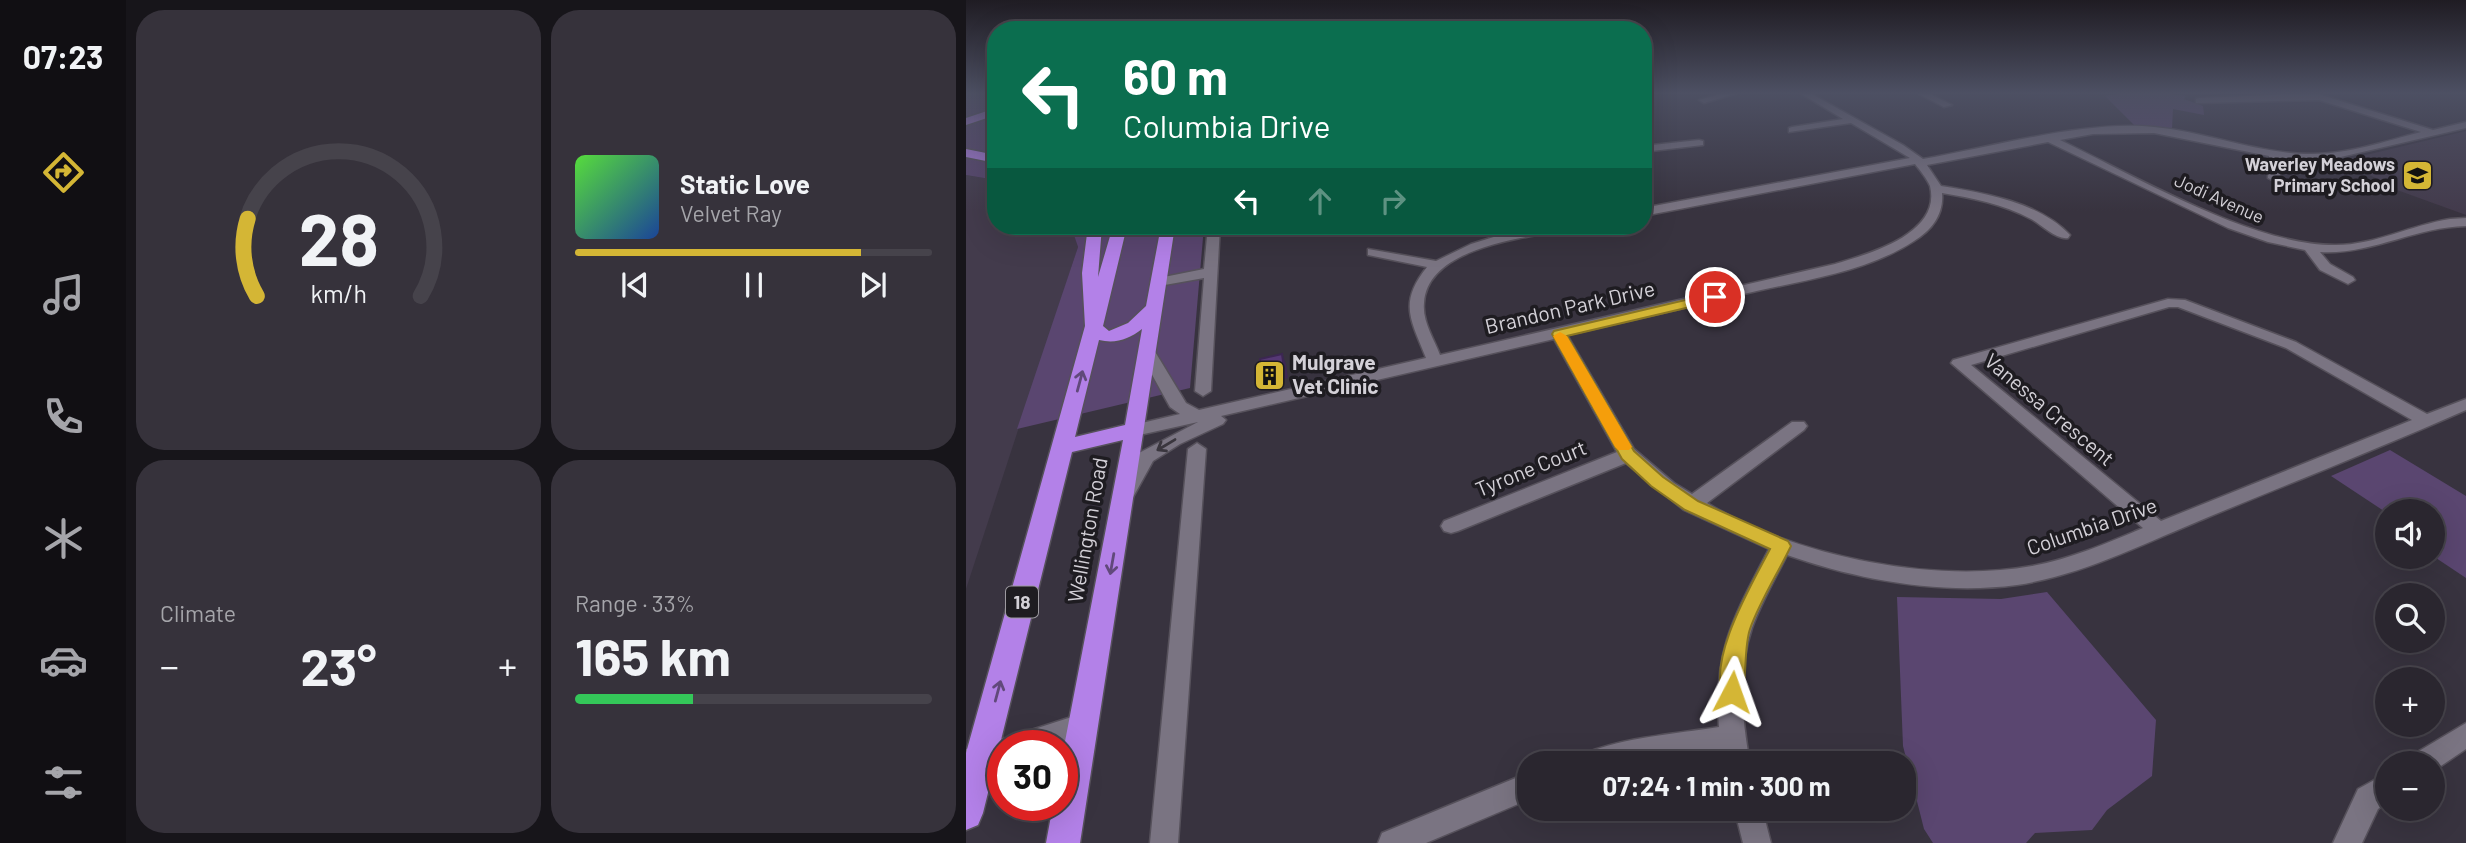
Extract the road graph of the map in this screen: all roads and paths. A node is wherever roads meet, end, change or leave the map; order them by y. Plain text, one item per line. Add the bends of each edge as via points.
1 (1872, 132) edge
2 (2091, 132) edge
3 (2166, 132) edge
4 (2432, 133) edge
5 (2049, 139) junction
6 (1699, 143) dead end
7 (1652, 148) edge
8 (966, 153) edge
9 (2274, 154) junction
10 (987, 157) edge
11 (1919, 161) junction
12 (2274, 178) dead end
13 (1939, 189) junction
14 (1652, 210) edge
15 (2466, 222) edge
16 (1094, 235) edge
17 (1118, 235) edge
18 (1167, 235) edge
19 (1214, 235) edge
20 (1521, 235) edge
21 (2064, 235) dead end
22 (2310, 247) junction
23 (1373, 252) dead end
24 (1436, 265) junction
25 (1212, 272) junction
26 (2348, 280) dead end
27 (1159, 282) junction
28 (1155, 307) junction
29 (1094, 329) junction
30 (1559, 334) junction
31 (1148, 353) junction
32 (1435, 362) junction
33 (1203, 391) dead end
34 (2466, 404) edge
35 (1249, 405) junction
36 (1199, 416) junction
37 (2426, 421) junction
38 (1798, 426) dead end
39 (1135, 430) junction
40 (1063, 447) junction
41 (1197, 449) dead end
42 (1628, 455) junction
43 (1124, 497) junction
44 (1691, 505) junction
45 (1451, 526) dead end
46 (2158, 529) junction
47 (1781, 546) junction
48 (1084, 725) junction
49 (1068, 730) edge
50 (2466, 735) edge
51 (1732, 737) junction
52 (1638, 751) edge
53 (1735, 751) edge
54 (2441, 751) edge
55 (983, 757) edge
56 (1517, 790) edge
57 (2375, 794) edge
58 (966, 813) edge
59 (1751, 821) edge
60 (1063, 843) edge
61 (1164, 843) edge
62 (1392, 843) edge
63 (1757, 843) edge
64 (2347, 843) edge

1 - 11 street
2 - 5 street
3 - 9 street
4 - 9 street via 2332,156
5 - 11 street
5 - 22 street, Jodi Avenue via 2247,233
6 - 7 street
8 - 10 highway
9 - 12 street
11 - 13 street
11 - 14 street
13 - 21 street via 2013,205 2046,220
13 - 30 street, Brandon Park Drive via 1937,211 1917,234 1868,260
15 - 22 street, Jodi Avenue via 2449,222 2354,248
16 - 29 highway via 1090,272
17 - 29 highway, Wellington Road / 18
18 - 27 highway, Wellington Road
19 - 25 street
20 - 24 street via 1474,246
22 - 26 street via 2325,267
23 - 24 street
24 - 32 street via 1423,283 1416,307
25 - 27 street
25 - 33 street
27 - 28 highway, Wellington Road
28 - 29 highway via 1119,335 1100,335
28 - 31 highway, Wellington Road
40 -> 29 highway, Wellington Road / 18
30 - 32 street, Brandon Park Drive
30 - 42 street, Columbia Drive
31 - 36 street via 1179,407
31 - 39 highway, Wellington Road
32 - 35 street, Brandon Park Drive
34 - 37 street, Columbia Drive
35 - 36 street, Brandon Park Drive
35 -> 43 street via 1146,457
36 - 39 street, Brandon Park Drive
37 - 46 street, Columbia Drive
37 - 46 street, Vanessa Crescent via 2291,345 2176,296 2168,303 1959,363
38 - 44 street
39 - 40 highway
39 - 43 highway, Wellington Road
55 -> 40 highway, Wellington Road / 18
41 - 61 street
42 - 44 street, Columbia Drive
42 - 45 street, Tyrone Court
43 -> 48 highway, Wellington Road
44 - 47 street, Columbia Drive
46 - 47 street, Columbia Drive via 2051,570 2013,577 1928,577 1880,571 1834,563
47 - 51 street via 1740,630 1732,669
48 - 49 street
48 - 60 highway, Wellington Road
50 - 54 street
51 - 52 street
51 - 53 street
55 - 58 highway, Wellington Road / 18
56 - 62 street
57 - 64 street via 2368,799
59 - 63 street

